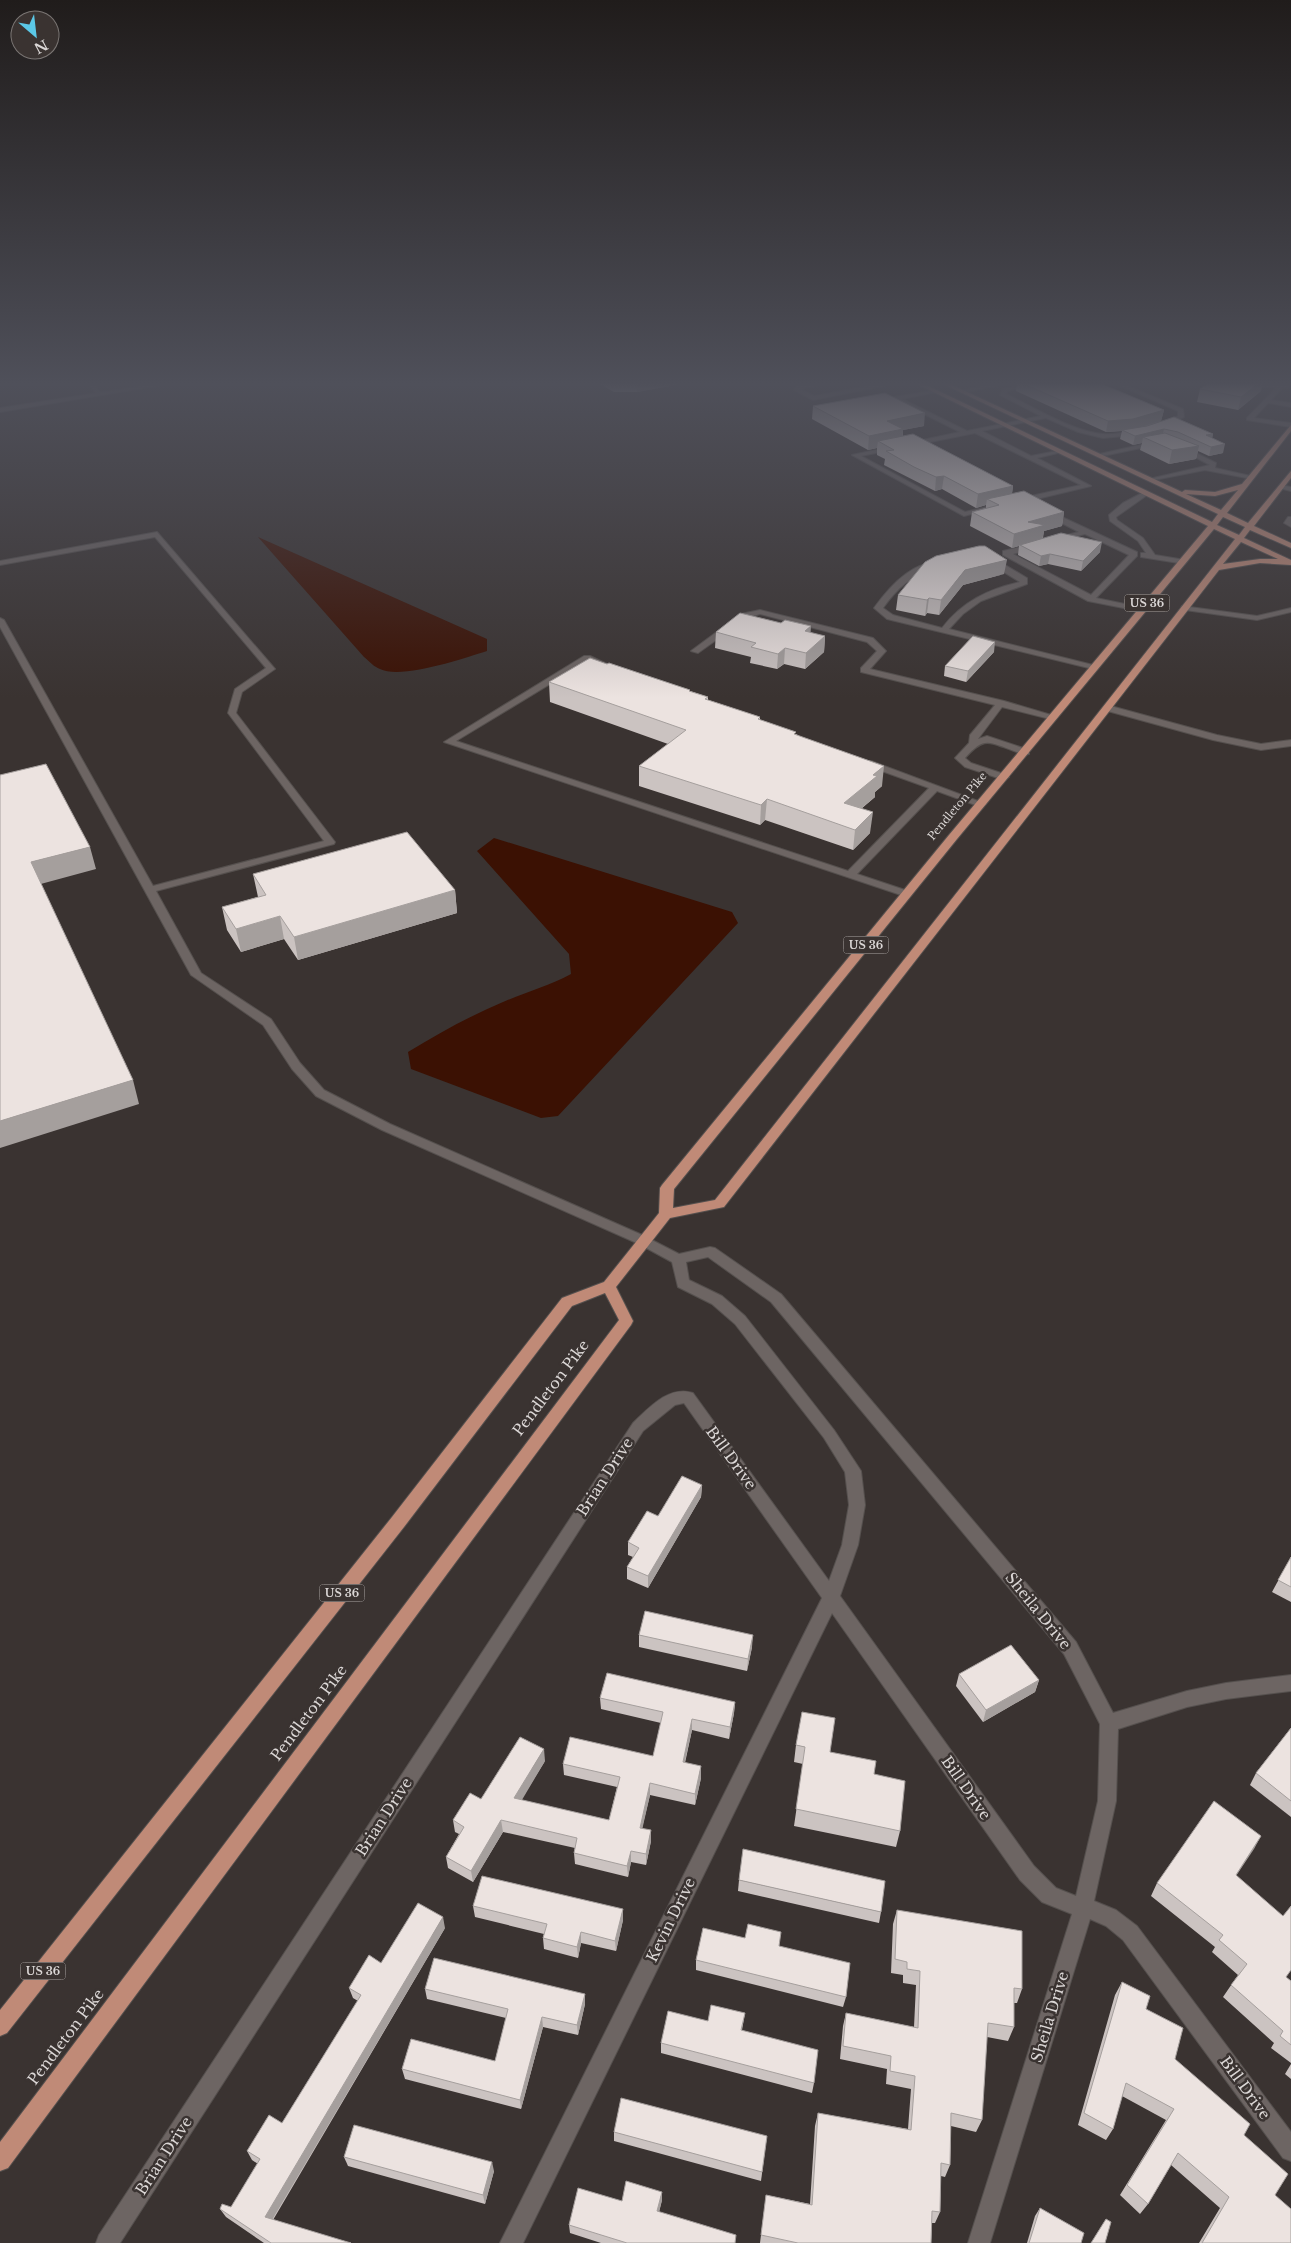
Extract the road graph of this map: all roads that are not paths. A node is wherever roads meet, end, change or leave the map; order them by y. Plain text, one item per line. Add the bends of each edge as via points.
1 (917, 489) edge
2 (1076, 489) edge
3 (1139, 489) edge
4 (1169, 489) joint
5 (1235, 489) edge
6 (1243, 489) edge
7 (1280, 489) edge
8 (1146, 492) junction
9 (1016, 499) edge
10 (1024, 500) junction
11 (1033, 505) edge
12 (990, 508) edge
13 (1042, 509) edge
14 (1222, 514) junction
15 (1291, 519) edge
16 (1213, 525) junction
17 (1291, 525) edge
18 (1250, 527) junction
19 (1086, 532) junction
20 (1241, 538) junction
21 (1051, 541) edge
22 (1042, 544) edge
23 (1291, 546) edge
24 (1134, 554) junction
25 (1151, 555) junction
26 (985, 557) edge
27 (1182, 562) junction
28 (0, 563) edge
29 (941, 563) edge
30 (1291, 563) edge
31 (1215, 568) junction
32 (1091, 599) junction
33 (1185, 608) junction
34 (1141, 610) junction
35 (1291, 610) edge
36 (0, 620) edge
37 (944, 631) junction
38 (11, 639) junction
39 (0, 641) edge
40 (695, 651) dead end
41 (615, 668) edge
42 (1094, 668) junction
43 (1001, 703) junction
44 (1107, 708) junction
45 (1054, 717) junction
46 (974, 743) junction
47 (1291, 743) edge
48 (1026, 752) junction
49 (862, 760) edge
50 (1004, 778) junction
51 (935, 788) junction
52 (981, 804) junction
53 (850, 875) junction
54 (150, 890) junction
55 (907, 894) junction
56 (666, 1214) junction
57 (644, 1241) junction
58 (678, 1259) junction
59 (609, 1286) junction
60 (671, 1399) joint
61 (831, 1597) junction
62 (1291, 1683) edge
63 (1109, 1723) junction
64 (1083, 1909) junction
65 (0, 2026) edge
66 (1291, 2150) edge
67 (0, 2160) edge
68 (108, 2243) edge
69 (511, 2243) edge
70 (979, 2243) edge

1 - 12 street via 964,514
2 - 10 street
3 - 8 main road
4 - 5 main road via 1208,494
4 - 14 main road
6 - 14 main road, Pendleton Pike / US 36
7 - 18 main road, US 36
8 - 16 main road
8 - 25 street via 1112,517 1139,537
9 - 10 street
10 - 11 street
13 - 19 street
14 - 16 main road, Pendleton Pike / US 36
14 - 18 main road
15 - 17 street via 1288,523
16 - 20 main road
16 - 27 main road, Pendleton Pike / US 36
18 - 20 main road, US 36
18 - 23 main road
19 - 21 street
19 - 24 street
20 - 30 main road
20 - 31 main road, US 36
22 - 32 street via 1006,553
24 - 25 street
24 - 32 street
25 - 27 street
26 - 37 street via 1024,580 1023,584 984,594 951,620
27 - 34 main road, Pendleton Pike / US 36
28 - 54 street via 157,534 271,669 238,691 232,713 330,842
29 - 37 street via 910,575 878,608 890,617
30 - 31 main road via 1260,561
31 - 33 main road, US 36
32 - 34 street
33 - 35 street via 1257,618
33 - 44 main road, US 36
34 - 42 main road, Pendleton Pike / US 36
36 - 38 street
37 - 42 street
38 - 39 street
38 - 54 street
40 - 43 street via 744,616 760,612 870,640 882,650 864,670
41 - 53 street via 587,658 449,742
42 - 45 main road, Pendleton Pike / US 36
43 - 45 street
43 - 46 street via 973,737
44 - 47 street via 1261,747
44 - 56 main road via 720,1204
45 - 48 main road, Pendleton Pike / US 36
46 - 48 street via 986,740
46 - 50 street via 960,758 968,765
48 - 50 main road, Pendleton Pike / US 36
49 - 51 street
50 - 52 main road, Pendleton Pike / US 36
51 - 52 street
51 - 53 street
52 - 55 main road, Pendleton Pike / US 36
53 - 55 street
54 - 57 street via 197,975 267,1022 296,1066 320,1093 386,1127
55 - 56 main road, Pendleton Pike / US 36 via 667,1188
56 - 57 main road
57 - 58 street
57 - 59 main road
58 - 61 street via 684,1283 717,1300 740,1320 829,1434 852,1471 857,1505 850,1544
58 - 63 street, Sheila Drive via 710,1252 776,1298 1070,1648
59 - 65 main road, US 36 via 567,1302 398,1522
59 - 67 main road, Pendleton Pike via 626,1321
60 - 61 street, Bill Drive via 688,1397
60 - 68 street, Brian Drive via 638,1427
61 - 64 street, Bill Drive via 1027,1873 1049,1894
61 - 69 street, Kevin Drive
62 - 63 street via 1207,1695
63 - 64 street, Sheila Drive via 1107,1801
64 - 66 street, Bill Drive via 1109,1917 1135,1938
64 - 70 street, Sheila Drive

